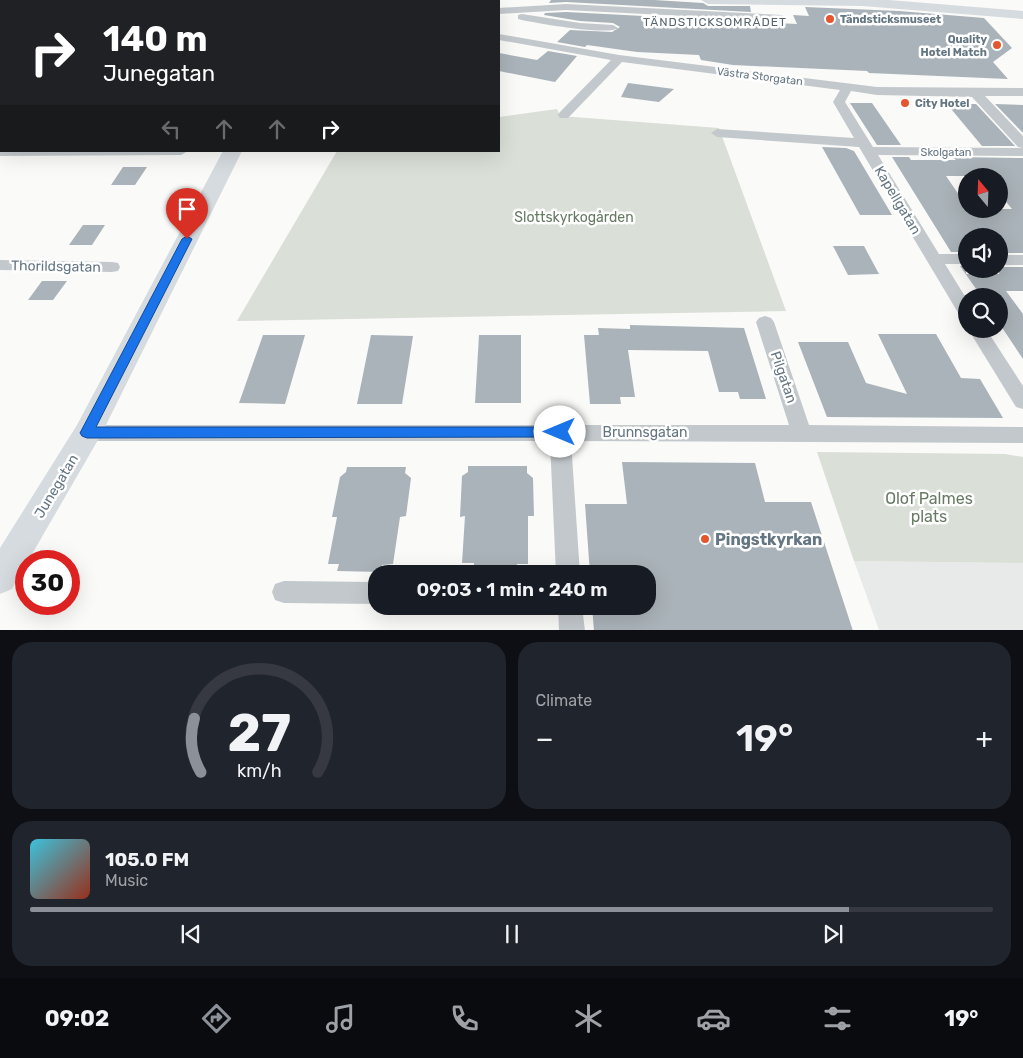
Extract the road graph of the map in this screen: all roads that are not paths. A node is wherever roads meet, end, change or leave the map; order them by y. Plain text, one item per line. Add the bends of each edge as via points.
1 (708, 0) edge
2 (500, 12) edge
3 (500, 12) edge
4 (1023, 15) edge
5 (782, 18) dead end
6 (613, 28) dead end
7 (500, 37) edge
8 (620, 58) junction
9 (848, 87) junction
10 (1023, 92) edge
11 (975, 93) junction
12 (564, 115) dead end
13 (717, 133) dead end
14 (1023, 144) edge
15 (866, 147) junction
16 (232, 152) edge
17 (1023, 152) edge
18 (933, 259) junction
19 (958, 259) edge
20 (1008, 260) edge
21 (1023, 260) edge
22 (0, 265) edge
23 (112, 267) dead end
24 (958, 299) edge
25 (765, 322) dead end
26 (983, 338) edge
27 (1023, 402) edge
28 (560, 432) junction
29 (802, 432) junction
30 (87, 433) junction
31 (1023, 435) edge
32 (567, 565) edge
33 (0, 578) edge
34 (284, 592) dead end
35 (368, 593) edge
36 (571, 615) edge
37 (572, 630) edge

1 - 4 street via 862,2
2 - 5 street via 566,7
3 - 6 street via 580,26
7 - 8 street, Västra Storgatan
8 - 9 street, Västra Storgatan
8 - 12 street
9 - 11 street, Västra Storgatan via 877,91
9 - 15 street, Kapellgatan via 839,102
10 - 11 street, Västra Storgatan
11 - 14 street
13 - 15 street, Skolgatan
15 - 17 street, Skolgatan
15 - 18 street, Kapellgatan
16 - 30 street, Junegatan
18 - 19 street
18 - 24 street, Kapellgatan
20 - 21 street
22 - 23 street, Thorildsgatan
25 - 29 street, Pilgatan
26 - 27 street
28 - 29 street, Brunnsgatan
28 - 30 street, Brunnsgatan
28 - 32 street
29 - 31 street, Brunnsgatan
30 - 33 street, Junegatan
34 - 35 street
36 - 37 street

